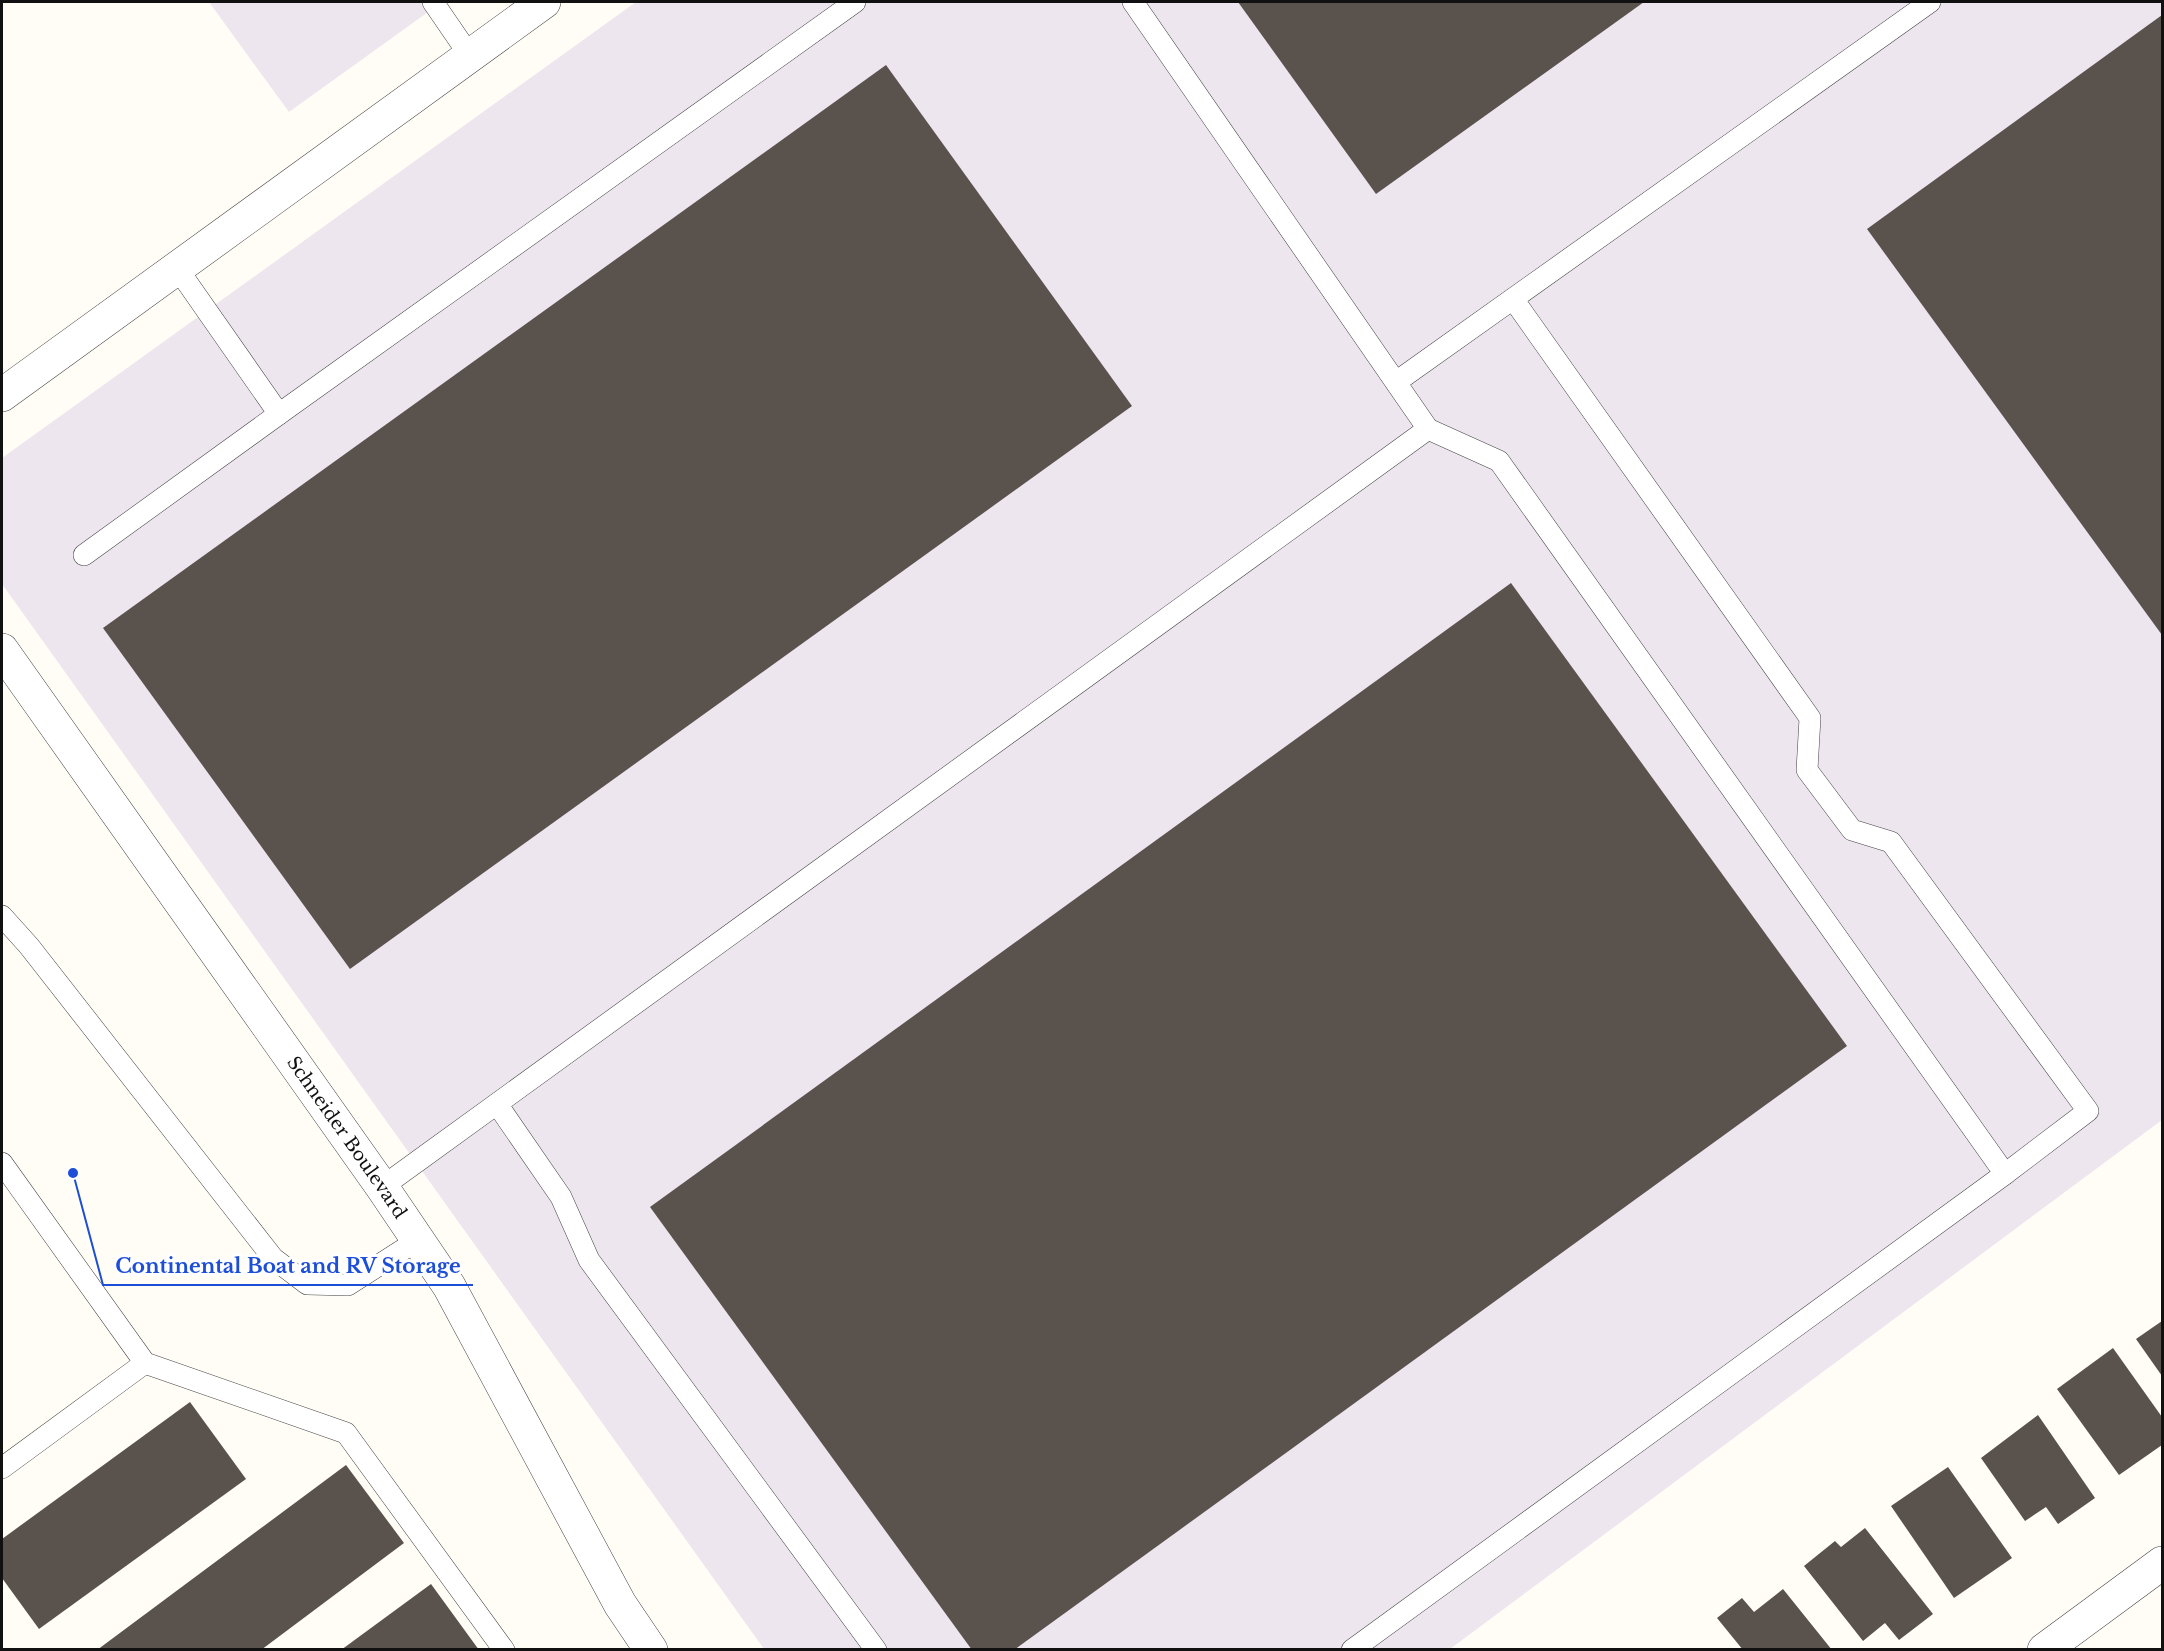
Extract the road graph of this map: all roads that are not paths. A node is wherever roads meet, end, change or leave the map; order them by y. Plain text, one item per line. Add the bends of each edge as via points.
1 (433, 2) edge
2 (544, 2) edge
3 (855, 2) edge
4 (1133, 2) edge
5 (1930, 2) edge
6 (470, 56) junction
7 (177, 268) junction
8 (1513, 299) junction
9 (1395, 382) junction
10 (2, 395) edge
11 (279, 414) junction
12 (1428, 429) junction
13 (84, 555) dead end
14 (2, 650) edge
15 (2, 916) edge
16 (496, 1104) junction
17 (2, 1163) edge
18 (2005, 1174) junction
19 (382, 1187) junction
20 (418, 1240) junction
21 (145, 1363) junction
22 (2, 1468) edge
23 (2163, 1563) edge
24 (504, 1650) edge
25 (651, 1650) edge
26 (876, 1650) edge
27 (1352, 1650) edge
28 (2044, 1650) edge

1 - 6 lane
2 - 6 street
3 - 11 lane
4 - 9 lane
5 - 8 lane
6 - 7 street
7 - 10 street
7 - 11 lane
8 - 9 lane
8 - 18 lane via 1810,718 1807,770 1852,830 1891,842 2088,1111
9 - 12 lane
11 - 13 lane
12 - 16 lane
12 - 18 lane via 1498,461
14 - 19 street, Schneider Boulevard
15 - 20 lane via 273,1258 308,1284 348,1286
16 - 19 lane
16 - 26 lane via 561,1197 589,1260
17 - 21 lane
18 - 27 lane
19 - 20 street, Schneider Boulevard
20 - 25 street, Schneider Boulevard via 450,1286 620,1605
21 - 22 lane
21 - 24 lane via 346,1433
23 - 28 street

